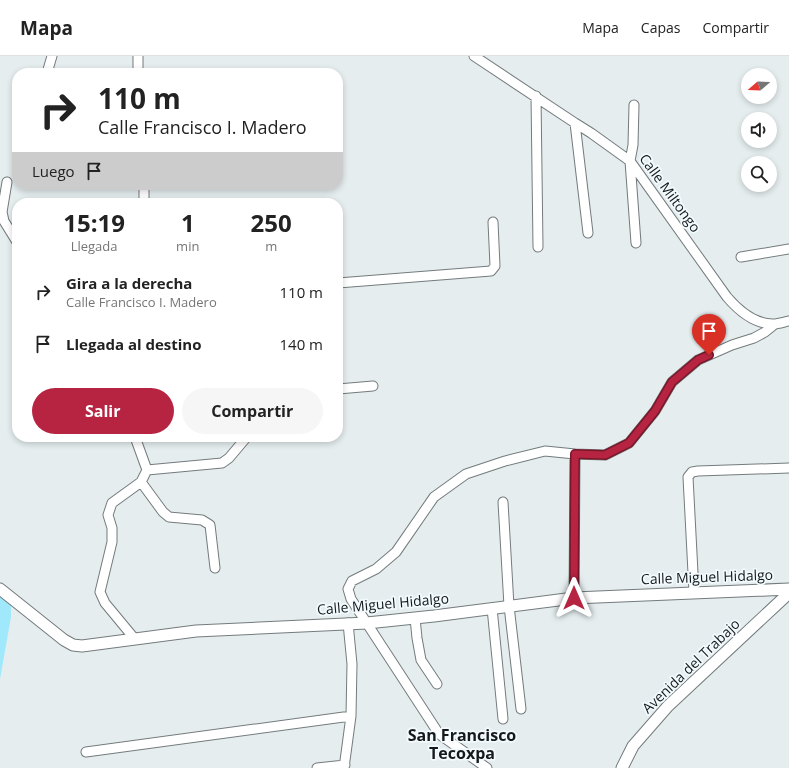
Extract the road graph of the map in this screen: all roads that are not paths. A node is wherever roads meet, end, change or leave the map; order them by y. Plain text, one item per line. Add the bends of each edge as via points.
1 (52, 56) edge
2 (138, 56) edge
3 (474, 56) edge
4 (48, 68) edge
5 (138, 68) edge
6 (536, 96) junction
7 (634, 105) dead end
8 (574, 123) junction
9 (630, 161) junction
10 (7, 182) dead end
11 (492, 222) dead end
12 (588, 233) dead end
13 (12, 234) edge
14 (636, 243) dead end
15 (538, 247) dead end
16 (789, 249) edge
17 (741, 257) dead end
18 (343, 284) edge
19 (789, 321) edge
20 (775, 324) junction
21 (373, 386) dead end
22 (343, 389) edge
23 (138, 442) edge
24 (242, 442) edge
25 (575, 454) junction
26 (789, 468) edge
27 (147, 470) junction
28 (141, 482) junction
29 (503, 502) dead end
30 (215, 568) dead end
31 (0, 589) edge
32 (789, 589) edge
33 (694, 592) junction
34 (789, 593) edge
35 (574, 598) junction
36 (509, 606) junction
37 (492, 608) junction
38 (415, 618) junction
39 (348, 623) junction
40 (367, 623) junction
41 (134, 638) junction
42 (437, 684) dead end
43 (521, 708) dead end
44 (351, 716) junction
45 (503, 719) dead end
46 (86, 752) dead end
47 (345, 767) edge
48 (317, 768) edge
49 (487, 768) edge
50 (622, 768) edge

1 - 4 street
2 - 5 street
3 - 6 street, Calle Miltongo
6 - 8 street, Calle Miltongo
6 - 15 street
7 - 9 street
8 - 9 street, Calle Miltongo
8 - 12 street
9 - 14 street
9 - 20 street, Calle Miltongo via 737,309 751,319
10 - 13 street via 2,212
11 - 18 street via 495,266 491,271
16 - 17 street
19 - 20 street, Calle Miltongo
20 - 25 street via 754,338 698,360 672,382 655,411 629,443 605,455
21 - 22 street
23 - 27 street
24 - 27 street via 222,463
25 - 35 street
25 - 40 street via 545,451 505,461 466,474 434,497 396,552 376,569 352,581 348,589 351,599
26 - 33 street via 698,470 688,476
27 - 28 street
28 - 30 street via 169,516 202,520 210,525
28 - 41 street via 112,503 108,515 112,528 112,542 100,592 105,603
29 - 36 street
31 - 41 street, Calle Miguel Hidalgo via 73,645 107,644
32 - 33 street, Calle Miguel Hidalgo
33 - 35 street, Calle Miguel Hidalgo
34 - 50 street, Avenida del Trabajo via 668,706 633,746
35 - 36 street, Calle Miguel Hidalgo
36 - 37 street, Calle Miguel Hidalgo
36 - 43 street
37 - 38 street, Calle Miguel Hidalgo
37 - 45 street
38 - 40 street, Calle Miguel Hidalgo
38 - 42 street via 421,660
39 - 40 street, Calle Miguel Hidalgo
39 - 41 street, Calle Miguel Hidalgo via 196,630
39 - 44 street via 352,664
40 - 49 street via 439,734
44 - 46 street
44 - 47 street
47 - 48 street

